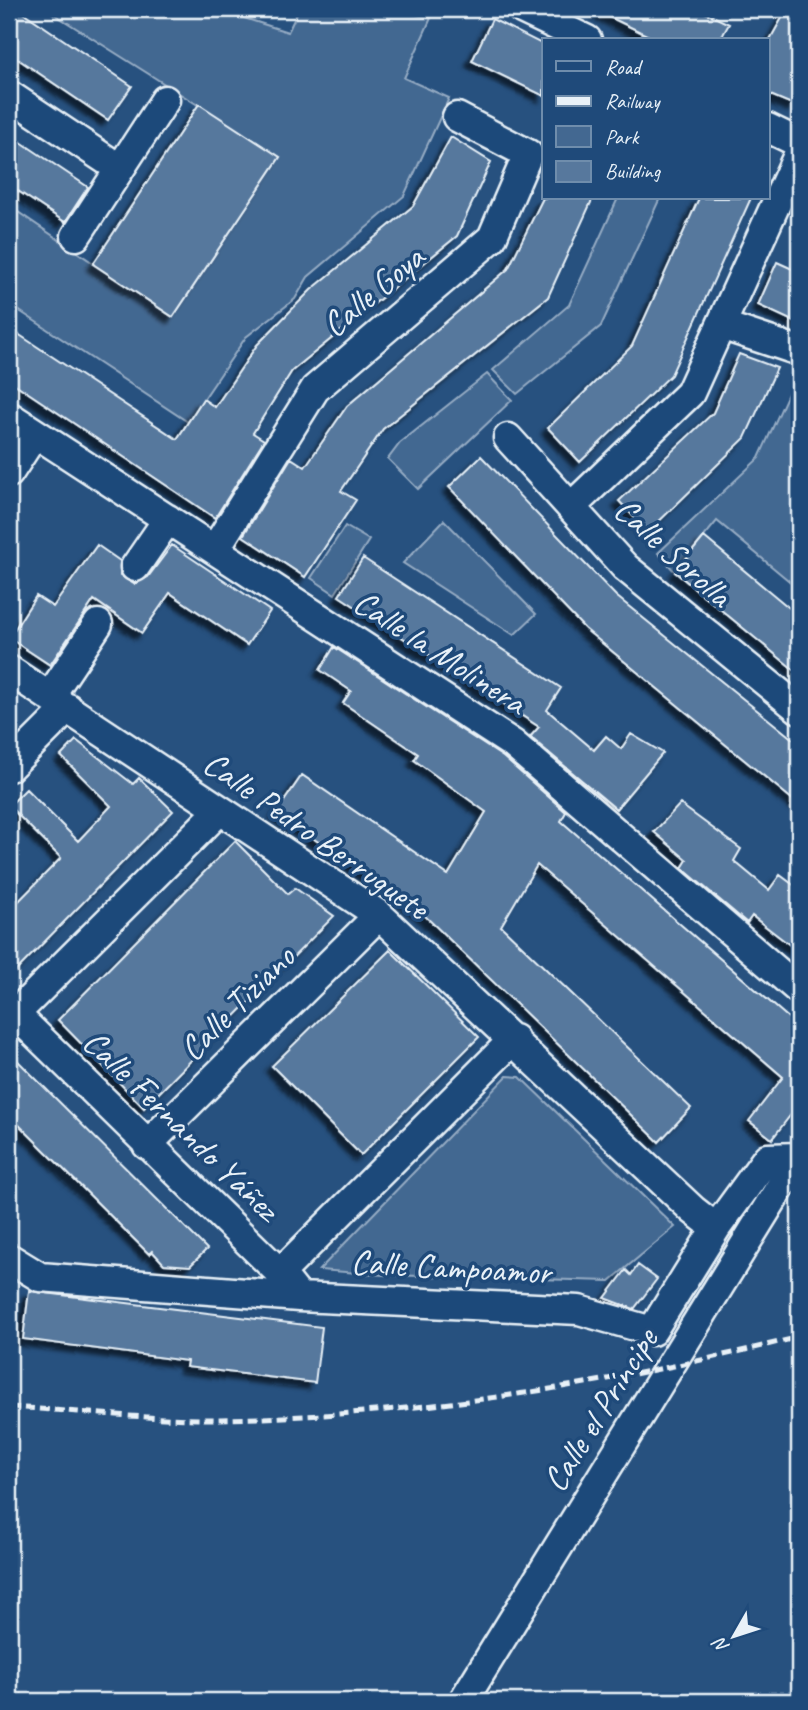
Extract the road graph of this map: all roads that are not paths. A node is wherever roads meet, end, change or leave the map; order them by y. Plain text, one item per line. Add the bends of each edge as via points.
1 (522, 9) edge
2 (583, 38) edge
3 (9, 95) edge
4 (165, 100) dead end
5 (457, 117) dead end
6 (770, 129) edge
7 (799, 143) edge
8 (799, 153) edge
9 (120, 169) junction
10 (76, 236) dead end
11 (721, 325) junction
12 (799, 351) edge
13 (9, 416) edge
14 (35, 433) junction
15 (508, 438) dead end
16 (9, 473) edge
17 (571, 507) junction
18 (168, 519) junction
19 (215, 550) junction
20 (135, 567) dead end
21 (98, 624) dead end
22 (9, 670) edge
23 (59, 702) junction
24 (799, 709) edge
25 (9, 767) edge
26 (219, 811) junction
27 (380, 915) junction
28 (799, 990) edge
29 (12, 1011) edge
30 (514, 1039) junction
31 (147, 1145) junction
32 (799, 1157) edge
33 (716, 1227) junction
34 (9, 1258) edge
35 (280, 1273) junction
36 (299, 1297) junction
37 (463, 1701) edge

1 - 2 street
3 - 9 street
4 - 9 street
5 - 19 street, Calle Goya via 528,154 492,238 315,389
6 - 7 street
8 - 11 street
9 - 10 street
11 - 12 street
11 - 17 street via 690,393
13 - 14 street, Calle la Molinera
14 - 16 street
14 - 18 street, Calle la Molinera
15 - 17 street, Calle Sorolla
17 - 24 street, Calle Sorolla via 625,567
18 - 19 street, Calle la Molinera
18 - 20 street
19 - 28 street, Calle la Molinera via 513,744
21 - 23 street
22 - 23 street, Calle Pedro Berruguete
23 - 25 street
23 - 26 street, Calle Pedro Berruguete
26 - 27 street, Calle Pedro Berruguete
26 - 29 street
27 - 30 street, Calle Pedro Berruguete
27 - 31 street, Calle Tiziano
29 - 31 street, Calle Fernando Yáñez
30 - 33 street, Calle Pedro Berruguete
30 - 35 street
31 - 35 street, Calle Fernando Yáñez
32 - 33 street, Calle Campoamor via 767,1158
32 - 37 street, Calle el Príncipe
33 - 36 street, Calle Campoamor via 652,1331 579,1310
34 - 36 street, Calle Campoamor via 40,1277
35 - 36 street, Calle Fernando Yáñez

